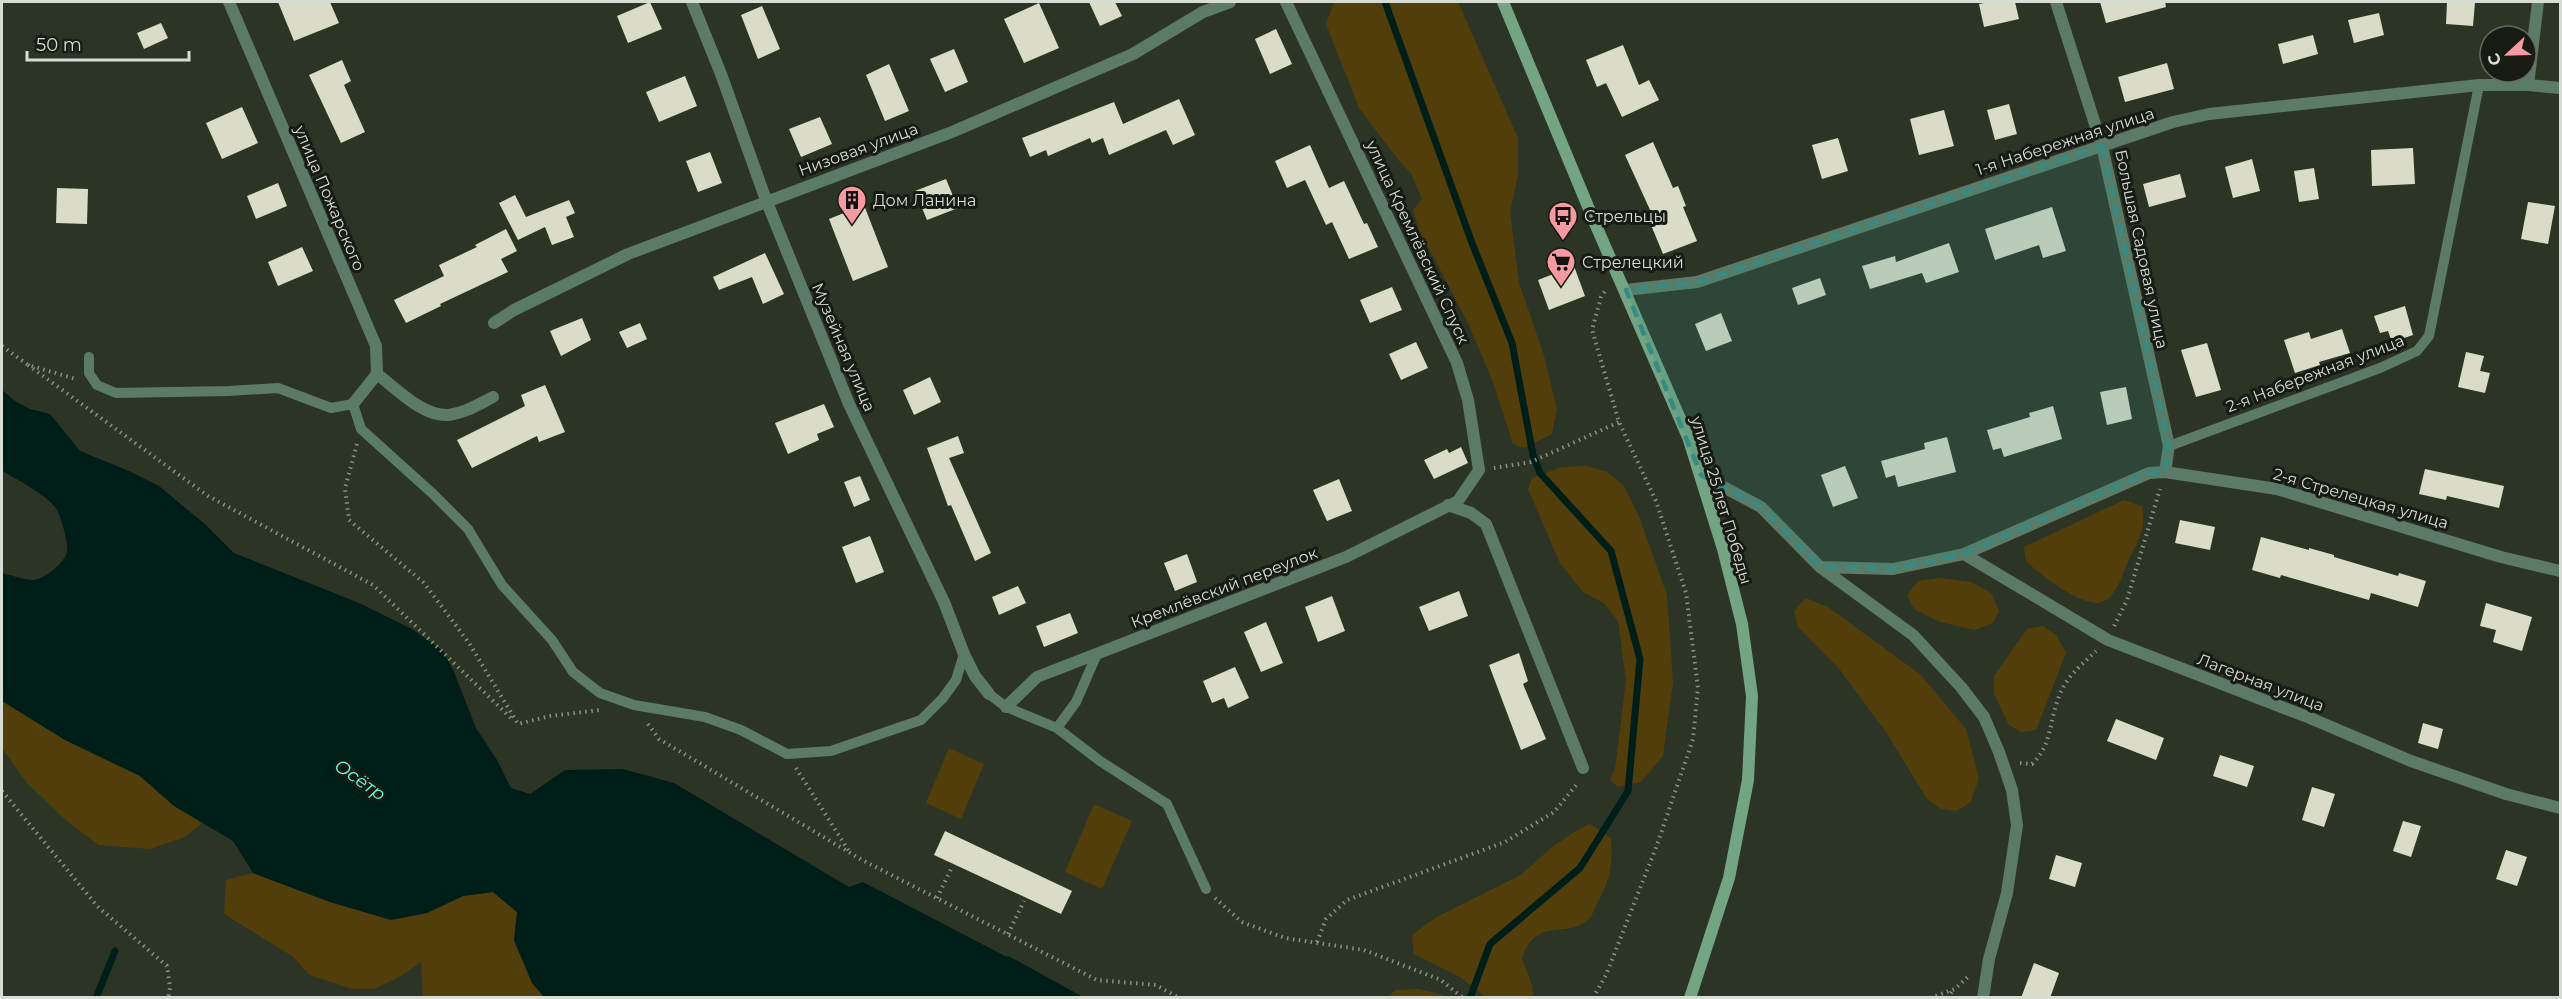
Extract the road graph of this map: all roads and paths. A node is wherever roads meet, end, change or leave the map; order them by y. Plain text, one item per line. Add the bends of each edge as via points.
1 (228, 2) edge
2 (692, 2) edge
3 (1230, 2) edge
4 (1286, 2) edge
5 (1503, 2) edge
6 (2056, 2) edge
7 (2538, 2) edge
8 (2480, 85) junction
9 (2528, 85) junction
10 (2560, 88) edge
11 (2102, 146) junction
12 (766, 200) junction
13 (1618, 273) junction
14 (1626, 290) junction
15 (494, 322) dead end
16 (2, 346) edge
17 (89, 357) dead end
18 (28, 365) junction
19 (377, 375) junction
20 (97, 385) junction
21 (493, 397) dead end
22 (353, 404) junction
23 (1619, 422) junction
24 (361, 429) junction
25 (2169, 446) junction
26 (1479, 470) junction
27 (2165, 472) junction
28 (1701, 475) junction
29 (1453, 503) junction
30 (1964, 554) junction
31 (1820, 567) junction
32 (2560, 571) edge
33 (964, 654) junction
34 (1097, 654) junction
35 (989, 694) joint
36 (634, 705) junction
37 (1006, 707) junction
38 (600, 710) dead end
39 (518, 724) junction
40 (1057, 728) junction
41 (787, 754) junction
42 (1583, 768) dead end
43 (1577, 784) dead end
44 (2, 791) edge
45 (2560, 808) edge
46 (851, 854) junction
47 (951, 869) dead end
48 (1206, 889) joint
49 (937, 898) junction
50 (1023, 901) dead end
51 (1008, 934) junction
52 (1317, 942) junction
53 (1989, 959) junction
54 (1955, 989) junction
55 (168, 998) edge
56 (1179, 998) edge
57 (1463, 998) edge
58 (1593, 998) edge
59 (1690, 998) edge
60 (1930, 998) edge
61 (1947, 998) edge
62 (1983, 998) edge

1 - 19 street, улица Пожарского via 376,346
2 - 12 street, Музейная улица
3 - 12 street, Низовая улица via 1203,12 1133,54 952,132
4 - 26 street, улица Кремлёвский Спуск via 1456,363 1468,400
5 - 13 main road, улица 25 лет Победы
6 - 11 street, Большая Садовая улица
7 - 9 street
8 - 9 street, 1-я Набережная улица
8 - 11 street, 1-я Набережная улица via 2209,114
8 - 25 lane, 2-я Набережная улица via 2429,336 2417,351
9 - 10 street, 1-я Набережная улица
11 - 14 street, 1-я Набережная улица via 1698,282
11 - 25 street, Большая Садовая улица
12 - 15 street, Низовая улица via 628,254
12 - 33 street, Музейная улица via 849,404 944,602
13 - 14 main road, улица 25 лет Победы
13 - 23 path via 1601,297 1592,330
14 - 28 main road, улица 25 лет Победы
16 - 18 path
17 - 20 lane via 89,373
18 - 20 path
18 - 39 path via 208,496 373,585
19 - 21 street via 423,408 448,415
19 - 22 street
20 - 22 lane via 116,393 278,388 331,408
22 - 24 lane
23 - 26 path via 1531,462
23 - 58 path via 1656,501 1686,593 1698,688 1693,740 1661,834 1606,975
24 - 36 lane via 468,528 502,585 552,640 573,672 600,693
24 - 39 path via 345,488 350,520 424,583 469,643
25 - 27 street, Большая Садовая улица
26 - 29 street
27 - 30 street, 2-я Стрелецкая улица via 2149,472
27 - 32 street, 2-я Стрелецкая улица via 2277,489
28 - 31 street via 1761,507
28 - 59 main road, улица 25 лет Победы via 1742,624 1752,696 1748,780 1729,878
29 - 34 street, Кремлёвский переулок via 1346,557
29 - 42 street via 1486,524
30 - 31 street via 1893,569
30 - 45 street, Лагерная улица via 2108,640 2410,760 2506,794
31 - 53 street via 1913,635 1984,717 2012,790 2017,825 2007,893
33 - 35 street, Музейная улица
33 - 41 lane via 956,680 921,720 831,751
34 - 37 street, Кремлёвский переулок via 1037,677
34 - 40 lane via 1076,702
35 - 37 lane
36 - 41 lane via 705,717
36 - 46 path via 659,739
37 - 40 lane
38 - 39 path
40 - 48 lane via 1167,804
41 - 46 path
43 - 52 path via 1554,812 1504,842 1347,900 1326,919
44 - 55 path via 97,906 167,966
46 - 49 path
47 - 49 path
48 - 52 path via 1242,922 1285,938
49 - 51 path
50 - 51 path
51 - 56 path via 1097,980 1156,985
52 - 57 path via 1364,950 1441,980
53 - 54 path
53 - 62 street
54 - 60 path
54 - 61 path

